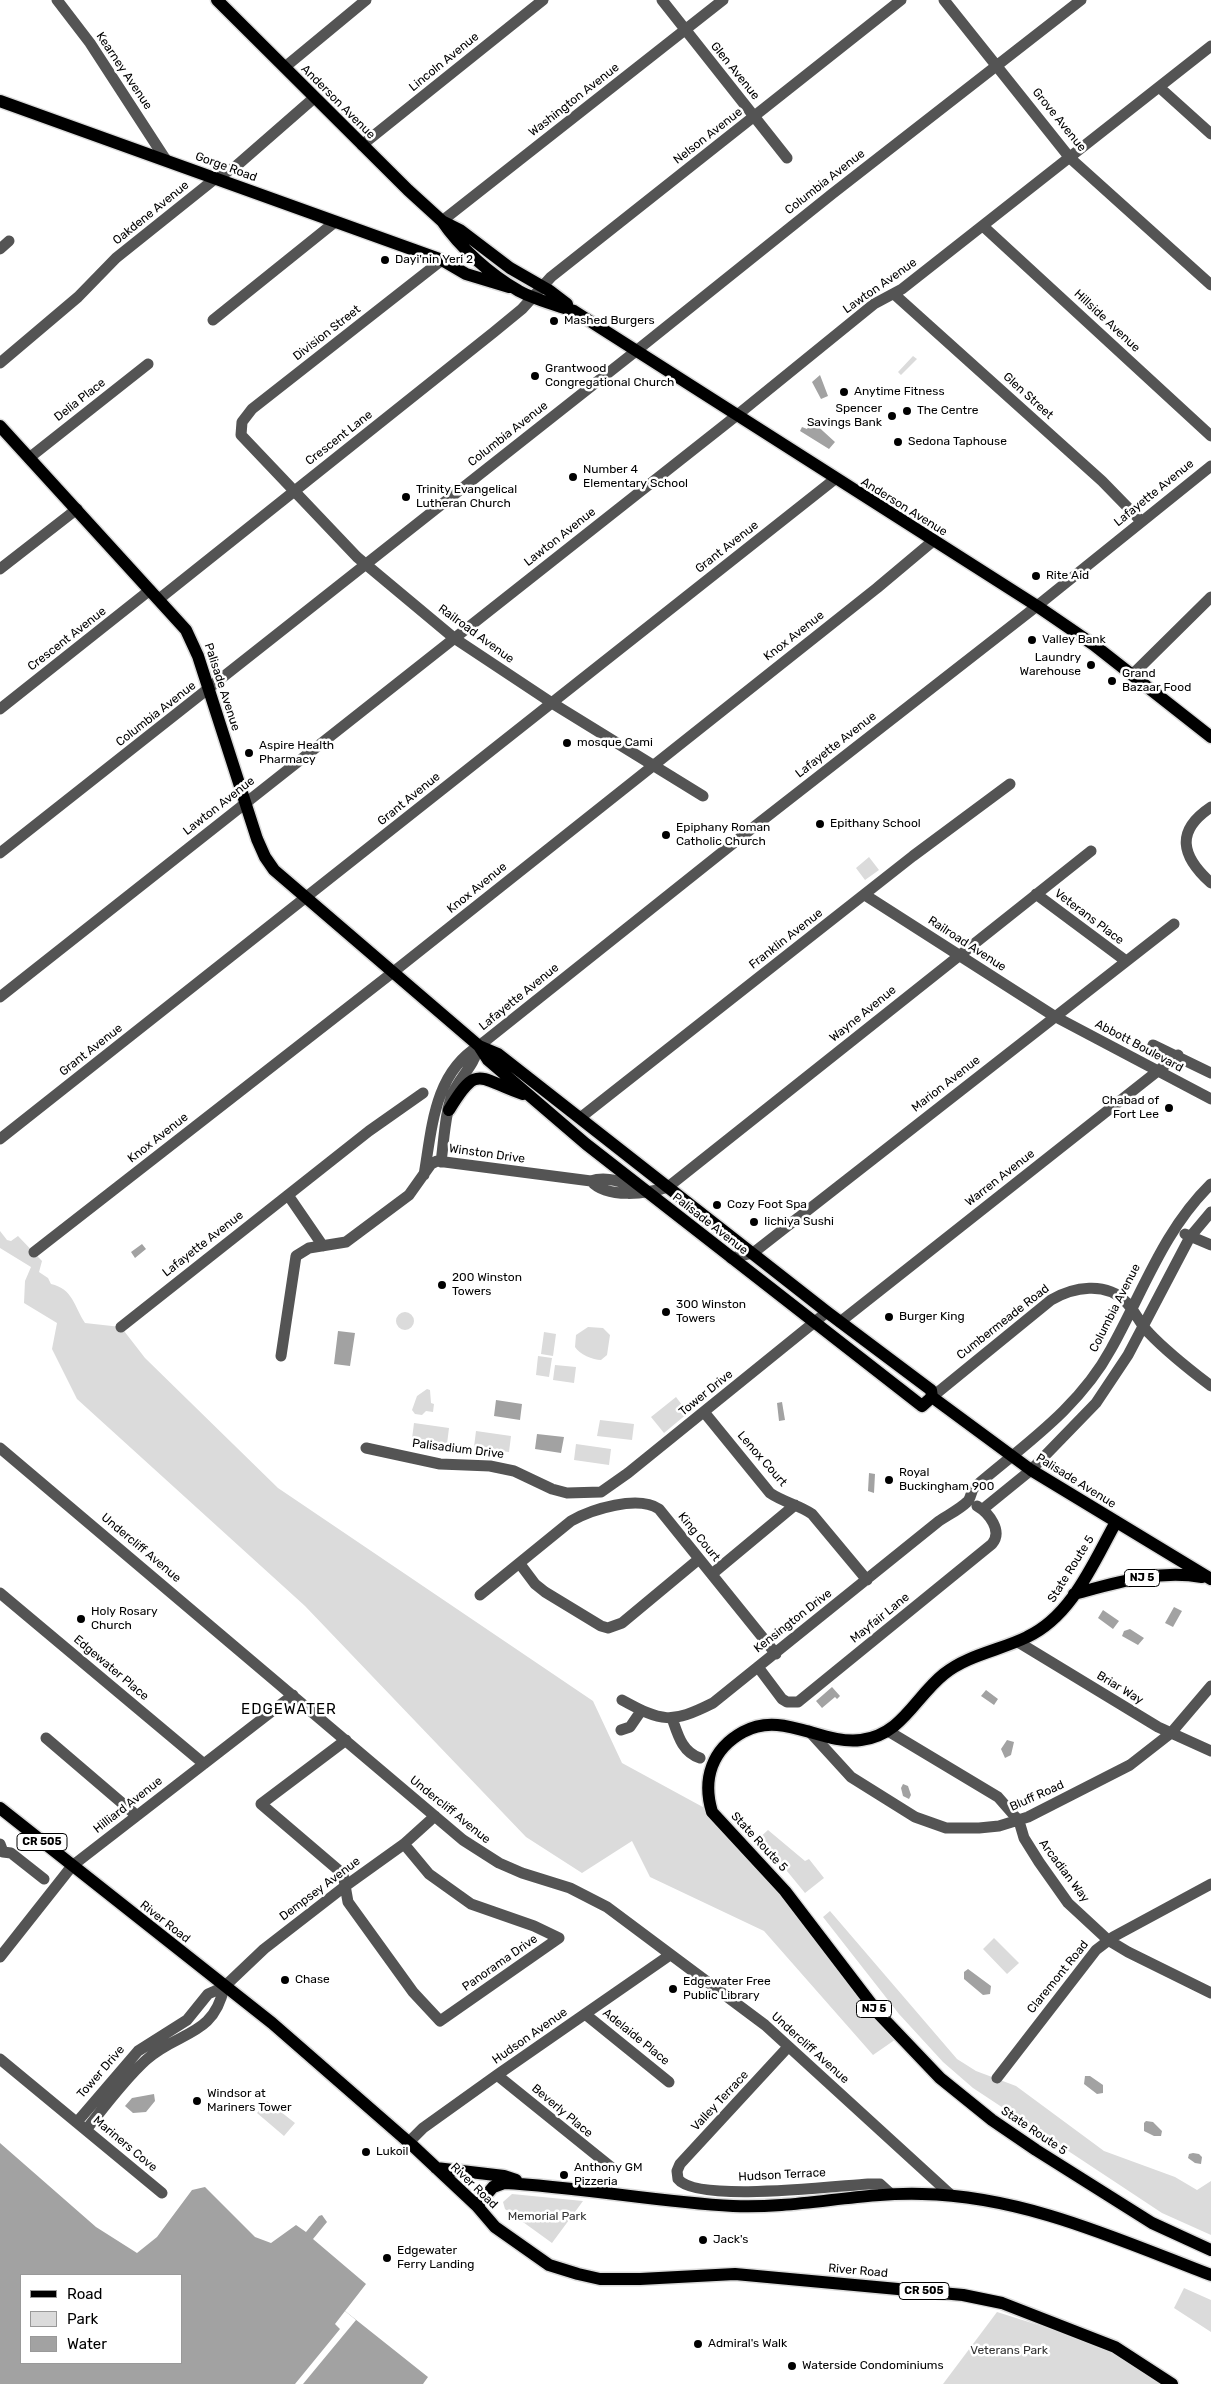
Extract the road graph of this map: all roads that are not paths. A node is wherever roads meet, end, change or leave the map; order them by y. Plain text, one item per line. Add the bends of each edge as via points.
1 (57, 0) edge
2 (217, 0) edge
3 (543, 0) edge
4 (662, 0) edge
5 (723, 0) edge
6 (901, 0) edge
7 (944, 0) edge
8 (1081, 0) edge
9 (361, 2) edge
10 (685, 30) junction
11 (1211, 46) edge
12 (997, 66) junction
13 (285, 67) junction
14 (1159, 87) junction
15 (314, 98) junction
16 (0, 101) edge
17 (754, 116) junction
18 (1211, 134) edge
19 (362, 145) junction
20 (787, 158) dead end
21 (1070, 158) junction
22 (166, 160) junction
23 (216, 178) junction
24 (442, 221) junction
25 (335, 222) junction
26 (984, 227) junction
27 (442, 260) junction
28 (485, 266) junction
29 (510, 268) junction
30 (1211, 285) edge
31 (520, 291) junction
32 (538, 291) junction
33 (894, 294) junction
34 (213, 320) dead end
35 (636, 351) junction
36 (0, 363) edge
37 (148, 364) dead end
38 (736, 416) junction
39 (1, 428) edge
40 (241, 435) joint
41 (1211, 436) edge
42 (30, 458) junction
43 (1211, 466) edge
44 (835, 479) junction
45 (294, 491) junction
46 (77, 509) junction
47 (1141, 521) junction
48 (933, 542) junction
49 (366, 564) junction
50 (0, 569) edge
51 (155, 595) junction
52 (1211, 597) edge
53 (1037, 606) junction
54 (454, 638) junction
55 (1132, 675) junction
56 (209, 689) junction
57 (552, 703) junction
58 (0, 709) edge
59 (1211, 736) edge
60 (652, 766) junction
61 (1010, 784) dead end
62 (702, 796) dead end
63 (245, 803) junction
64 (1211, 807) edge
65 (1091, 851) dead end
66 (0, 854) edge
67 (1211, 883) edge
68 (1036, 894) junction
69 (864, 895) junction
70 (306, 898) junction
71 (1174, 924) dead end
72 (958, 955) junction
73 (1126, 961) junction
74 (392, 973) junction
75 (0, 997) edge
76 (1054, 1016) junction
77 (1153, 1045) dead end
78 (479, 1046) junction
79 (1178, 1055) junction
80 (1158, 1072) junction
81 (1211, 1073) edge
82 (423, 1093) dead end
83 (533, 1099) junction
84 (1211, 1099) edge
85 (449, 1110) junction
86 (580, 1118) junction
87 (0, 1139) edge
88 (440, 1162) junction
89 (424, 1175) junction
90 (1211, 1184) edge
91 (668, 1187) junction
92 (649, 1194) junction
93 (288, 1195) junction
94 (1211, 1212) edge
95 (1175, 1229) junction
96 (1190, 1237) junction
97 (1211, 1245) edge
98 (323, 1246) junction
99 (34, 1252) dead end
100 (753, 1253) junction
101 (731, 1258) junction
102 (1131, 1308) junction
103 (826, 1312) junction
104 (815, 1321) junction
105 (840, 1322) junction
106 (1143, 1325) junction
107 (121, 1327) dead end
108 (280, 1356) dead end
109 (1211, 1386) edge
110 (932, 1397) junction
111 (704, 1412) junction
112 (0, 1448) edge
113 (366, 1448) dead end
114 (1012, 1456) junction
115 (1031, 1470) junction
116 (601, 1492) joint
117 (969, 1501) junction
118 (795, 1505) junction
119 (983, 1509) junction
120 (1116, 1522) junction
121 (700, 1560) junction
122 (520, 1564) junction
123 (712, 1574) junction
124 (1211, 1579) edge
125 (867, 1580) junction
126 (0, 1594) edge
127 (1074, 1594) junction
128 (480, 1595) dead end
129 (1018, 1642) junction
130 (776, 1654) junction
131 (758, 1667) junction
132 (1211, 1686) edge
133 (293, 1695) junction
134 (622, 1700) dead end
135 (641, 1711) junction
136 (672, 1718) junction
137 (621, 1730) dead end
138 (809, 1731) junction
139 (888, 1731) junction
140 (1171, 1733) junction
141 (46, 1738) dead end
142 (346, 1740) junction
143 (1211, 1751) edge
144 (700, 1758) dead end
145 (204, 1764) junction
146 (0, 1808) edge
147 (136, 1815) junction
148 (435, 1816) junction
149 (1019, 1821) junction
150 (404, 1844) junction
151 (1, 1851) edge
152 (72, 1866) junction
153 (44, 1879) dead end
154 (1211, 1884) edge
155 (344, 1887) junction
156 (1108, 1940) junction
157 (670, 1955) junction
158 (0, 1956) edge
159 (224, 1986) junction
160 (1211, 1993) edge
161 (584, 2014) junction
162 (788, 2047) junction
163 (0, 2059) edge
164 (497, 2075) junction
165 (997, 2078) dead end
166 (669, 2082) dead end
167 (76, 2122) junction
168 (86, 2130) junction
169 (408, 2142) junction
170 (436, 2168) junction
171 (611, 2168) dead end
172 (676, 2175) joint
173 (530, 2185) junction
174 (162, 2193) dead end
175 (890, 2194) junction
176 (951, 2195) junction
177 (477, 2206) junction
178 (1211, 2250) edge
179 (1211, 2275) edge
180 (1172, 2384) edge

1 - 22 street, Kearney Avenue
2 - 13 main road, Anderson Avenue
3 - 19 street, Lincoln Avenue
4 - 10 street, Glen Avenue
5 - 10 street, Washington Avenue
6 - 17 street, Nelson Avenue
7 - 12 street, Grove Avenue
8 - 12 street, Columbia Avenue
9 - 13 street
10 - 17 street, Glen Avenue
10 - 24 street, Washington Avenue
11 - 14 street, Lawton Avenue
12 - 21 street, Grove Avenue
12 - 35 street, Columbia Avenue
13 - 15 main road, Anderson Avenue
14 - 18 street
14 - 21 street, Lawton Avenue
15 - 19 main road, Anderson Avenue
15 - 23 street, Oakdene Avenue via 235,167
16 - 22 main road, Gorge Road
17 - 20 street, Glen Avenue
17 - 32 street, Nelson Avenue via 551,277
19 - 24 main road, Anderson Avenue
21 - 26 street, Lawton Avenue
21 - 30 street, Grove Avenue
22 - 23 main road, Gorge Road
23 - 25 main road, Gorge Road
23 - 36 street, Oakdene Avenue via 116,258 78,297
24 - 28 main road, Anderson Avenue via 452,236
24 - 29 main road, Anderson Avenue via 460,230
25 - 27 main road, Gorge Road
25 - 34 street
26 - 33 street, Lawton Avenue
26 - 41 street, Hillside Avenue
27 - 28 main road, Gorge Road
27 - 31 main road, Gorge Road via 466,274
27 - 40 street, Division Street via 252,409 242,422
28 - 29 main road, Gorge Road
28 - 31 main road, Anderson Avenue
29 - 32 main road, Anderson Avenue
31 - 32 main road, Anderson Avenue
32 - 35 main road, Anderson Avenue
32 - 45 street, Crescent Lane via 494,332
33 - 38 street, Lawton Avenue via 874,304
33 - 47 street, Glen Street via 1102,481
35 - 38 main road, Anderson Avenue
35 - 49 street, Columbia Avenue
37 - 42 street, Delia Place
38 - 44 main road, Anderson Avenue
38 - 54 street, Lawton Avenue
39 - 42 main road, Palisade Avenue
40 - 45 street, Railroad Avenue
42 - 46 main road, Palisade Avenue
43 - 47 street, Lafayette Avenue
44 - 48 main road, Anderson Avenue
44 - 57 street, Grant Avenue
45 - 49 street, Railroad Avenue
45 - 51 street, Crescent Lane
46 - 50 street
46 - 51 main road, Palisade Avenue
47 - 53 street, Lafayette Avenue
48 - 53 main road, Anderson Avenue
48 - 60 street, Knox Avenue
49 - 54 street, Railroad Avenue
49 - 56 street, Columbia Avenue
51 - 56 main road, Palisade Avenue via 193,641
51 - 58 street, Crescent Avenue
52 - 55 street
53 - 55 main road, Anderson Avenue
53 - 78 street, Lafayette Avenue
54 - 57 street, Railroad Avenue
54 - 63 street, Lawton Avenue
55 - 59 main road, Anderson Avenue
56 - 63 main road, Palisade Avenue
56 - 66 street, Columbia Avenue
57 - 60 street, Railroad Avenue
57 - 70 street, Grant Avenue
60 - 62 street, Railroad Avenue
60 - 74 street, Knox Avenue
61 - 69 street, Franklin Avenue
63 - 70 main road, Palisade Avenue via 265,857 274,870
63 - 75 street, Lawton Avenue
64 - 67 street via 1192,822 1186,839 1189,858
65 - 68 street, Wayne Avenue
68 - 72 street, Wayne Avenue
68 - 73 street, Veterans Place
69 - 72 street, Railroad Avenue
69 - 86 street, Franklin Avenue
70 - 74 main road, Palisade Avenue
70 - 87 street, Grant Avenue
71 - 73 street, Marion Avenue
72 - 76 street, Railroad Avenue
72 - 91 street, Wayne Avenue
73 - 76 street, Marion Avenue
74 - 78 main road, Palisade Avenue
74 - 99 street, Knox Avenue
76 - 80 street, Abbott Boulevard
76 - 100 street, Marion Avenue
77 - 79 street, Abbott Boulevard
78 - 83 main road, Palisade Avenue via 488,1060
78 - 85 street via 474,1062 454,1090
78 - 86 main road, Palisade Avenue via 498,1054
78 - 89 street, Lafayette Avenue via 466,1054 440,1093
79 - 80 street, Warren Avenue
79 - 81 street, Abbott Boulevard
80 - 84 street, Abbott Boulevard
80 - 105 street, Warren Avenue
82 - 93 street, Lafayette Avenue
83 - 85 main road via 489,1080 474,1079 464,1086
83 - 86 main road via 550,1103 570,1120
83 - 92 main road, Palisade Avenue
85 - 88 street
86 - 91 main road, Palisade Avenue
88 - 89 street, Winston Drive via 431,1164
88 - 92 street, Winston Drive via 590,1181 598,1178 622,1182
89 - 98 street, Winston Drive via 409,1195 346,1242
90 - 95 street, Columbia Avenue
91 - 92 street, Wayne Avenue
91 - 100 main road, Palisade Avenue
92 - 101 main road, Palisade Avenue
93 - 98 street
93 - 107 street, Lafayette Avenue
94 - 96 street
95 - 96 street
95 - 102 street, Columbia Avenue
96 - 97 street
96 - 106 street
98 - 108 street, Winston Drive via 296,1256
100 - 101 street, Marion Avenue
100 - 103 main road, Palisade Avenue
101 - 104 main road, Palisade Avenue
102 - 106 street, Cumbermeade Road
102 - 110 street, Cumbermeade Road via 1125,1300 1100,1289 1081,1288 1062,1294
102 - 114 street, Columbia Avenue via 1111,1350 1079,1396
103 - 104 street, Tower Drive
103 - 105 main road, Palisade Avenue
104 - 110 main road, Palisade Avenue via 922,1406
104 - 111 street, Tower Drive
105 - 110 main road, Palisade Avenue via 931,1390
106 - 109 street, Cumbermeade Road via 1148,1333
106 - 115 street via 1128,1355 1096,1403
110 - 114 main road, Palisade Avenue
111 - 116 street, Tower Drive
111 - 118 street, Lenox Court via 770,1493
112 - 133 street, Undercliff Avenue
113 - 116 street, Palisadium Drive via 440,1464 490,1466 514,1471 567,1494
114 - 115 main road, Palisade Avenue
114 - 117 street, Kensington Drive via 974,1486
115 - 119 street
115 - 120 main road, Palisade Avenue
117 - 119 street
117 - 125 street, Kensington Drive via 939,1521
118 - 123 street
118 - 125 street, Lenox Court via 812,1514
119 - 131 street, Mayfair Lane via 996,1528 992,1544 798,1702 782,1699
120 - 124 main road, Palisade Avenue / NJ 5
120 - 127 main road, State Route 5 / NJ 5
121 - 122 street, King Court via 659,1508 651,1504 630,1504 588,1511 571,1521
121 - 122 street via 622,1623 608,1628 545,1592
121 - 123 street, King Court
122 - 128 street
123 - 130 street, King Court
124 - 127 main road, NJ 5 via 1174,1574 1125,1580
125 - 130 street, Kensington Drive
126 - 145 street, Edgewater Place
127 - 129 main road, State Route 5 / NJ 5 via 1054,1619
129 - 139 main road, State Route 5 / NJ 5 via 946,1672 905,1718
129 - 140 street, Briar Way
130 - 131 street, Kensington Drive
131 - 136 street, Kensington Drive via 713,1703 688,1715
132 - 140 street, Bluff Road
133 - 142 street, Undercliff Avenue
133 - 145 street, Hilliard Avenue
134 - 135 street, Kensington Drive
135 - 136 street, Kensington Drive via 660,1718
135 - 137 street via 630,1726
136 - 144 street via 684,1747
138 - 139 main road, State Route 5 / NJ 5 via 849,1741 863,1740
138 - 149 street, Bluff Road via 851,1777 932,1825 979,1828
138 - 178 main road, State Route 5 / NJ 5 via 768,1724 745,1730 732,1738 722,1748 710,1770 707,1783 712,1812 785,1891 879,2014 940,2078 1036,2150 1152,2223
139 - 149 street, Arcadian Way via 998,1797
140 - 143 street, Briar Way
140 - 149 street, Bluff Road via 1114,1775
141 - 147 street
142 - 148 street, Undercliff Avenue
142 - 155 street via 261,1804 343,1874
145 - 147 street, Hilliard Avenue
146 - 152 main road, River Road / CR 505
147 - 152 street, Hilliard Avenue
148 - 150 street, Dempsey Avenue
148 - 157 street, Undercliff Avenue via 499,1864 570,1888 601,1904
149 - 156 street, Arcadian Way via 1024,1838 1068,1903
150 - 155 street, Dempsey Avenue
150 - 155 street, Panorama Drive via 429,1874 471,1904 559,1938 440,2021 413,1992 348,1902
151 - 153 street via 11,1853
152 - 158 street, Hilliard Avenue
152 - 159 main road, River Road / CR 505
154 - 156 street, Claremont Road
155 - 159 street, Dempsey Avenue via 264,1949
156 - 160 street, Arcadian Way
156 - 165 street, Claremont Road via 1091,1956
157 - 161 street, Hudson Avenue
157 - 162 street, Undercliff Avenue via 748,2011
159 - 167 street, Tower Drive via 208,1994 187,2020 138,2051
159 - 168 street, Tower Drive via 221,2004 206,2022 149,2057
159 - 169 main road, River Road / CR 505 via 272,2022
161 - 164 street, Hudson Avenue
161 - 166 street, Adelaide Place
162 - 172 street, Valley Terrace via 680,2164
162 - 176 street, Undercliff Avenue
163 - 167 street, Mariners Cove
164 - 169 street, Hudson Avenue
164 - 171 street, Beverly Place
167 - 168 street, Mariners Cove
168 - 174 street, Mariners Cove
169 - 170 main road, River Road / CR 505
170 - 173 main road via 504,2176
170 - 177 main road, River Road / CR 505
172 - 175 street, Hudson Terrace via 687,2186 728,2192 880,2184
173 - 175 main road via 733,2206
173 - 177 main road via 492,2187
175 - 176 main road
176 - 179 main road via 1053,2215
177 - 180 main road, River Road / CR 505 via 495,2227 528,2252 549,2264 578,2274 600,2279 736,2274 963,2295 1002,2304 1115,2347

